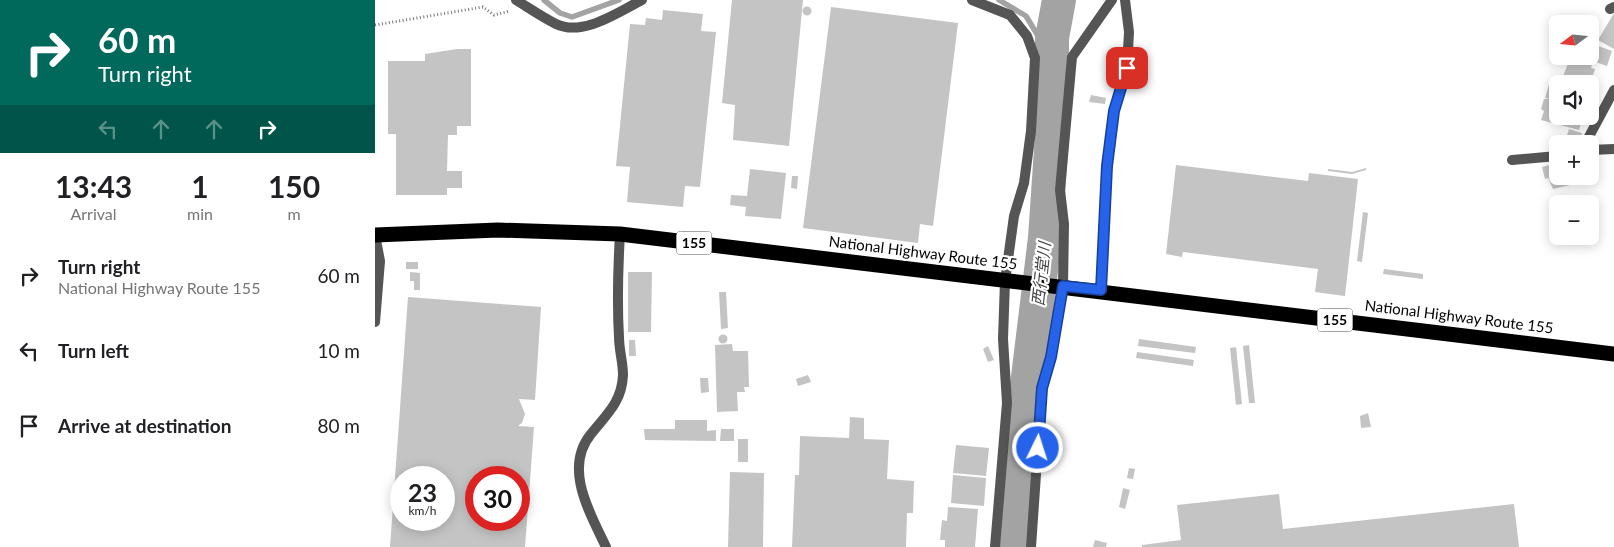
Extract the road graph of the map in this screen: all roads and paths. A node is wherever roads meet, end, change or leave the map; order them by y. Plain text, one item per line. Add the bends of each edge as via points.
1 (642, 0) edge
2 (972, 0) edge
3 (1112, 0) edge
4 (1125, 0) edge
5 (518, 1) edge
6 (375, 25) edge
7 (1614, 90) edge
8 (1590, 135) edge
9 (1614, 149) edge
10 (1599, 150) edge
11 (1549, 157) edge
12 (1512, 160) dead end
13 (620, 234) junction
14 (375, 235) edge
15 (1008, 282) junction
16 (1059, 286) junction
17 (1101, 290) junction
18 (375, 322) edge
19 (1614, 354) edge
20 (606, 547) edge
21 (995, 547) edge
22 (1031, 547) edge

1 - 5 street via 597,22 575,28 557,25
2 - 15 street via 1010,16 1027,36 1035,58 1031,131 1024,184 1014,216
3 - 16 street via 1072,57 1060,190 1064,224
4 - 17 street via 1129,32 1127,68 1114,111 1107,166
5 - 6 path via 509,12 494,14 483,8
7 - 8 street
9 - 10 street
11 - 12 street
13 - 14 highway, National Highway Route 155 / 155 via 498,230
13 - 15 highway, National Highway Route 155 / 155
13 - 20 street via 619,338 623,376 613,410 589,435 578,457 579,478
14 - 18 street via 380,261
15 - 16 highway, National Highway Route 155 / 155
15 - 21 street via 1003,339 1007,403
16 - 17 highway, National Highway Route 155 / 155
16 - 22 street via 1051,357 1042,388
17 - 19 highway, National Highway Route 155 / 155

